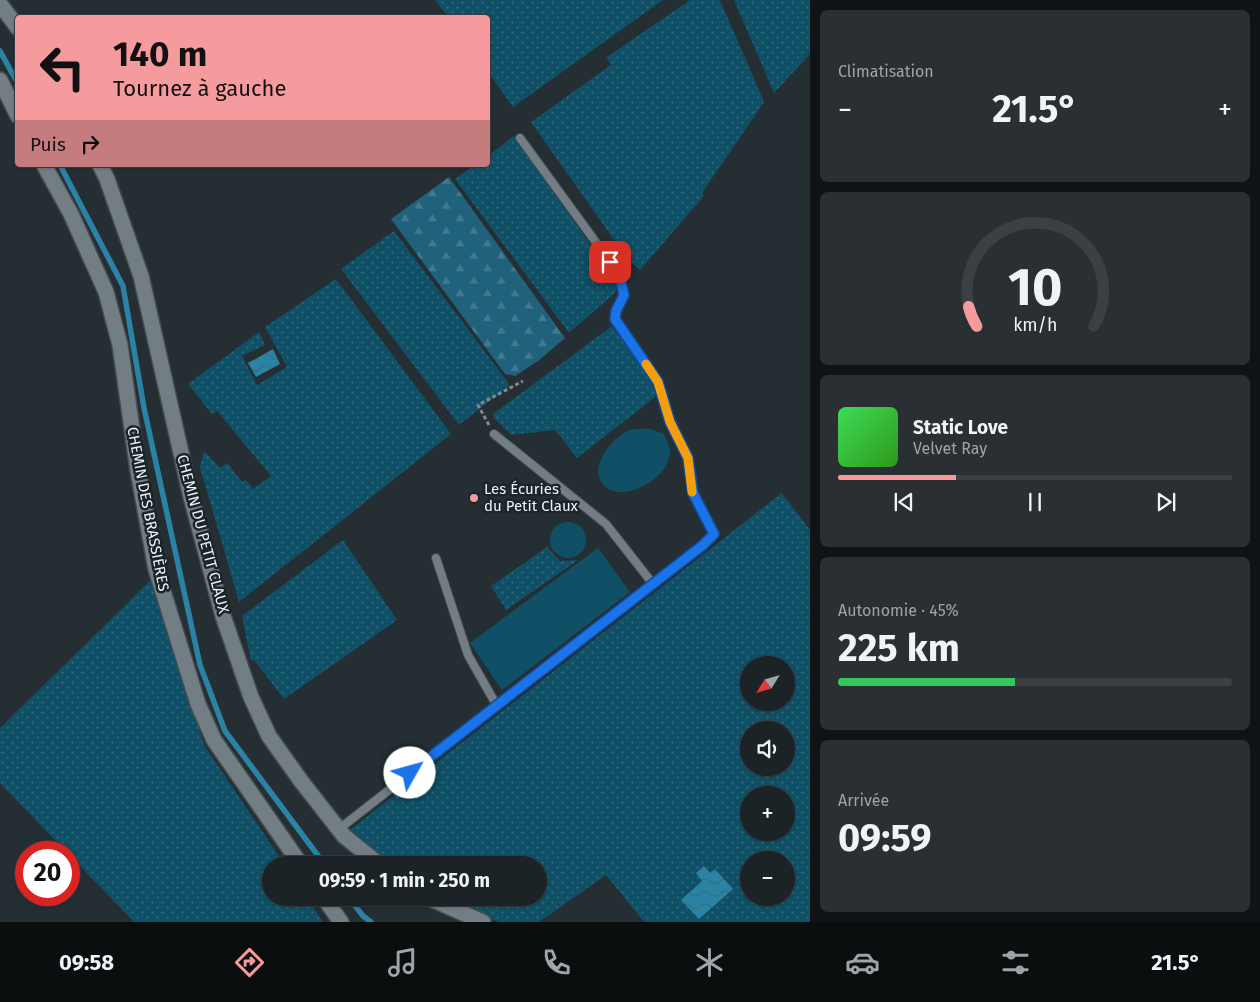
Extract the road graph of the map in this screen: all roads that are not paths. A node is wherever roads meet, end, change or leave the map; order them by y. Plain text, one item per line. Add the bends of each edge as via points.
1 (0, 4) edge
2 (15, 24) edge
3 (0, 80) edge
4 (15, 110) edge
5 (520, 138) dead end
6 (45, 167) edge
7 (101, 167) edge
8 (494, 434) road end
9 (436, 558) dead end
10 (653, 584) junction
11 (497, 706) junction
12 (339, 829) junction
13 (295, 856) edge
14 (370, 856) edge
15 (329, 906) edge
16 (447, 906) edge
17 (340, 922) edge
18 (483, 922) edge

1 - 2 street
3 - 4 street
5 - 10 lane via 619,274 624,295 615,319 658,382 670,422 688,458 693,493 714,534
6 - 13 street, CHEMIN DES BRASSIÈRES via 71,214 106,292 120,346 156,569 198,704 214,740
7 - 12 street, CHEMIN DU PETIT CLAUX via 141,276 191,497 223,616 251,697 269,736
8 - 10 lane via 606,524
9 - 11 lane via 468,655
10 - 11 lane
11 - 12 lane
12 - 14 street, CHEMIN DU PETIT CLAUX
15 - 17 street
16 - 18 street

